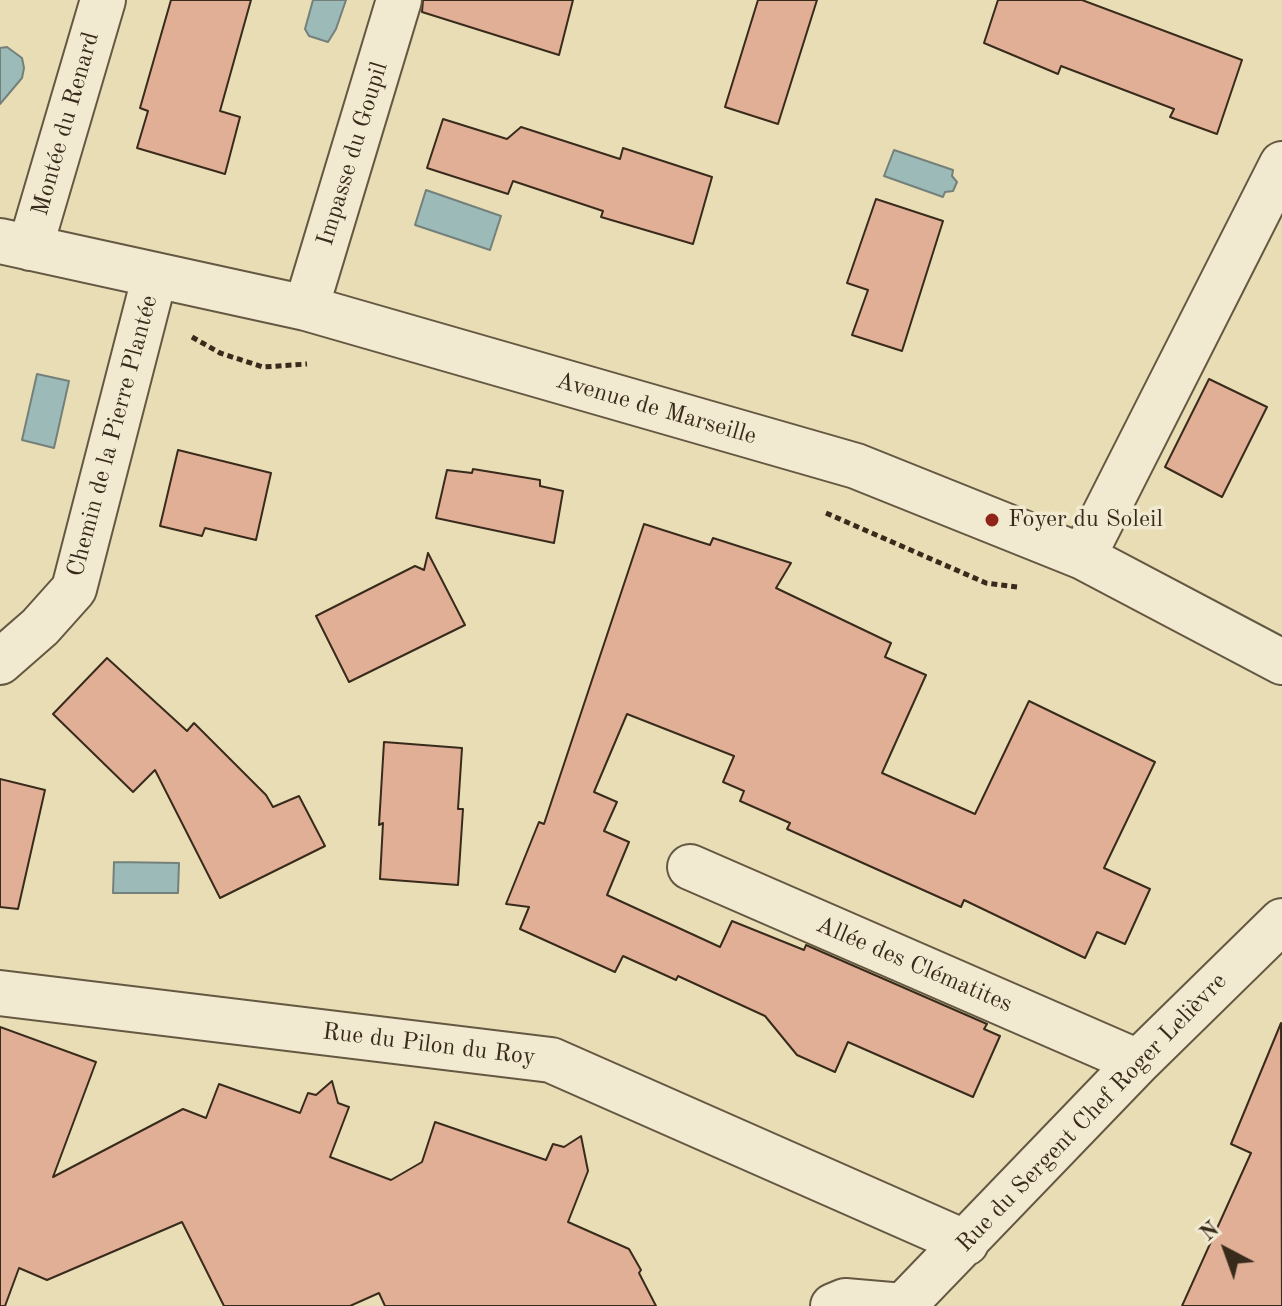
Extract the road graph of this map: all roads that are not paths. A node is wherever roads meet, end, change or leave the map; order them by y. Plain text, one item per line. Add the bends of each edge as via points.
1 (103, 0) edge
2 (399, 0) edge
3 (1282, 164) edge
4 (15, 245) edge
5 (155, 275) junction
6 (306, 308) junction
7 (1083, 557) junction
8 (0, 662) edge
9 (1282, 662) edge
10 (690, 867) dead end
11 (1282, 921) edge
12 (0, 993) edge
13 (1138, 1062) junction
14 (966, 1243) junction
15 (833, 1306) edge
16 (903, 1306) edge

1 - 4 street, Montée du Renard
2 - 6 street, Impasse du Goupil
3 - 7 street
4 - 5 street, Avenue de Marseille
5 - 6 street, Avenue de Marseille
5 - 8 street, Chemin de la Pierre Plantée via 74,589
6 - 7 street, Avenue de Marseille via 856,466
7 - 9 street, Avenue de Marseille
10 - 13 street, Allée des Clématites
11 - 13 street, Rue du Sergent Chef Roger Lelièvre
12 - 14 street, Rue du Pilon du Roy via 551,1060
13 - 14 street, Rue du Sergent Chef Roger Lelièvre
14 - 16 street, Rue du Sergent Chef Roger Lelièvre
15 - 16 street via 845,1301

